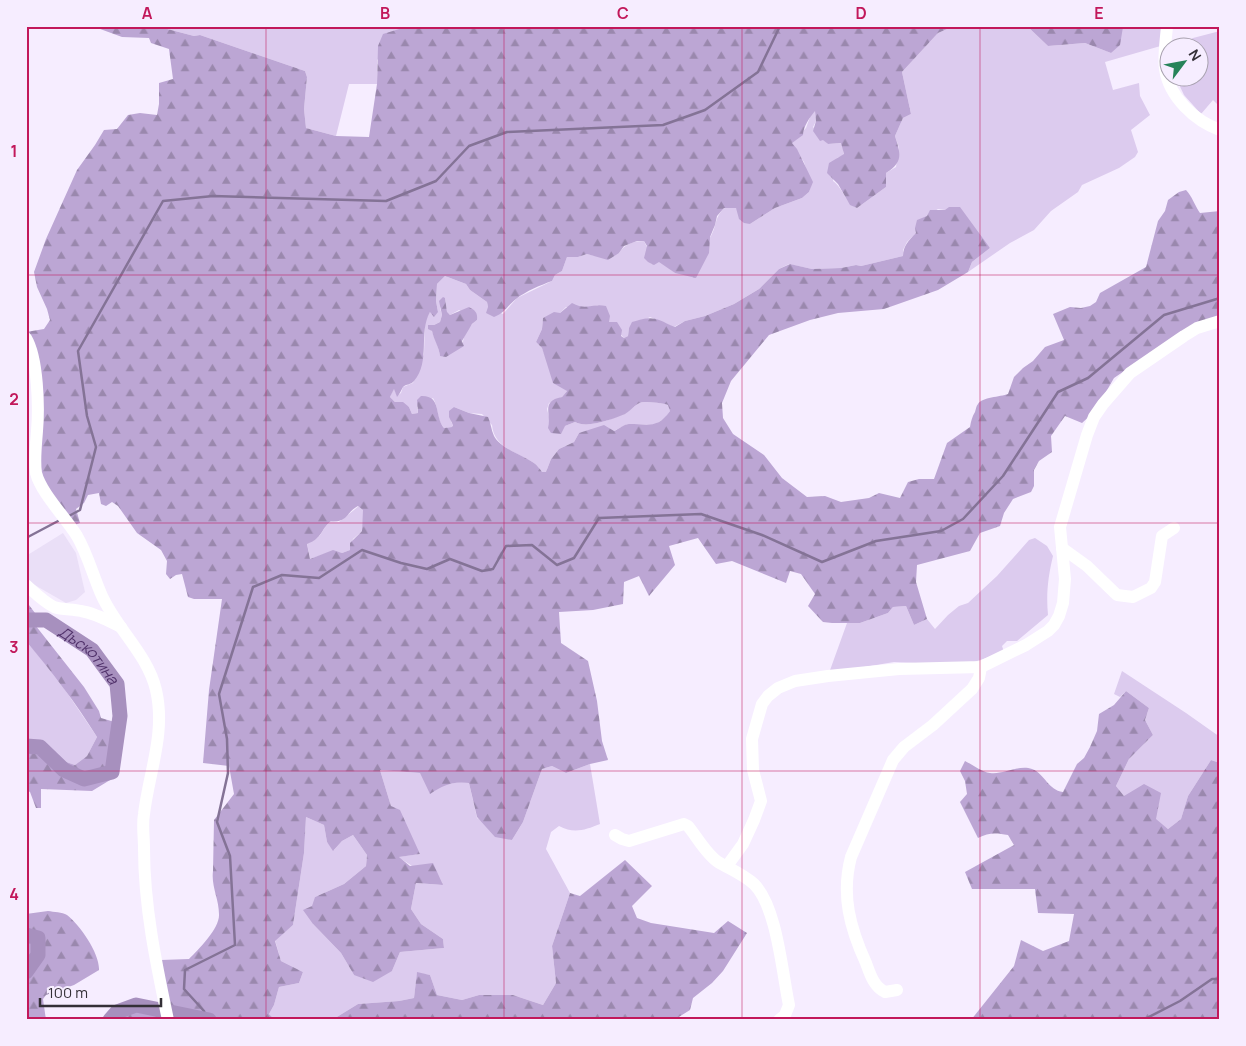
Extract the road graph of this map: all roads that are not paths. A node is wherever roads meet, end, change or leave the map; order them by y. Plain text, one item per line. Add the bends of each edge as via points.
1 (1167, 26) edge
2 (1220, 130) edge
3 (1220, 321) edge
4 (26, 338) edge
5 (1174, 528) dead end
6 (1062, 548) junction
7 (28, 589) edge
8 (102, 597) junction
9 (82, 611) junction
10 (121, 627) junction
11 (981, 667) junction
12 (615, 835) dead end
13 (727, 866) junction
14 (897, 990) dead end
15 (167, 1014) edge
16 (779, 1020) edge

1 - 2 street via 1165,70 1177,98 1196,118
3 - 6 street via 1197,328 1130,373 1103,404 1087,435 1060,527
4 - 8 street via 31,347 39,411 36,473 77,537
5 - 6 street via 1162,536 1155,582 1151,588 1133,597 1117,595 1087,566
6 - 11 street via 1065,579 1059,616 1054,625 1026,645
7 - 9 street via 53,606
8 - 9 street
8 - 10 street
9 - 10 street
10 - 15 street via 153,678 159,704 160,730 144,814 144,874 148,923
11 - 13 street via 899,669 828,676 795,681 778,688 762,704 752,739 753,770 761,801 742,844
11 - 14 street via 972,689 893,760 851,857 846,899 856,940 876,985 885,992
12 - 13 street via 629,841 684,824 711,856
13 - 16 street via 754,884 768,907 789,1005

